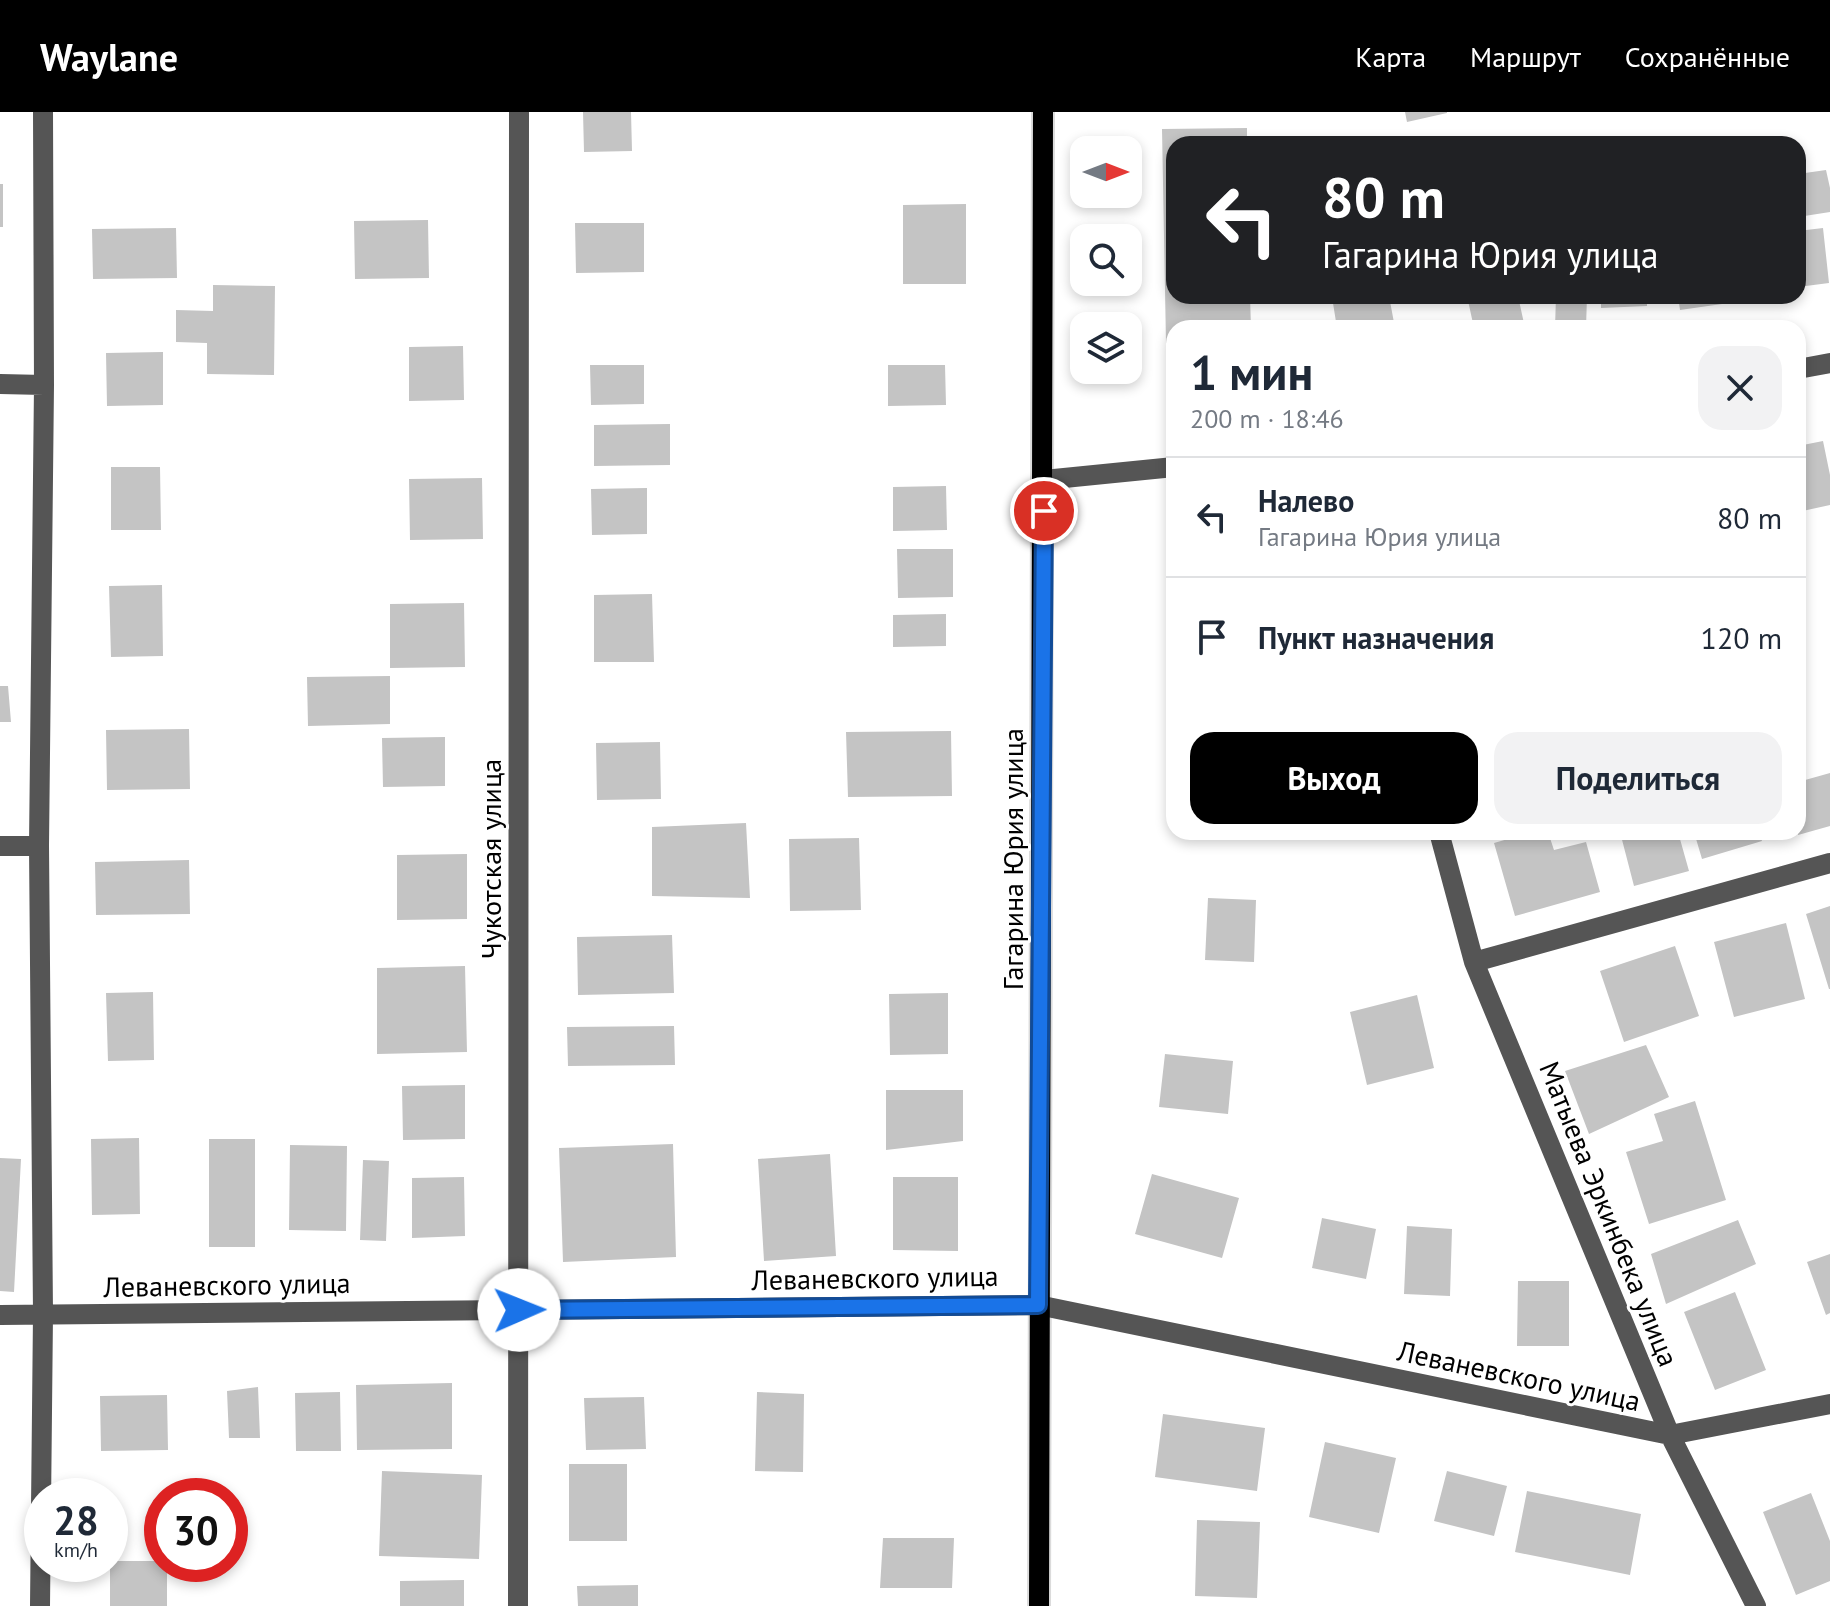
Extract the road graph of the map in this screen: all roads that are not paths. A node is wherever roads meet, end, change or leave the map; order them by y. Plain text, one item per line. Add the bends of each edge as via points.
1 (43, 112) edge
2 (519, 112) edge
3 (1043, 112) edge
4 (1830, 363) edge
5 (1806, 368) edge
6 (0, 384) edge
7 (44, 385) junction
8 (1166, 468) edge
9 (1044, 480) junction
10 (1441, 840) edge
11 (0, 846) edge
12 (39, 846) junction
13 (1830, 863) edge
14 (1474, 962) junction
15 (1038, 1305) junction
16 (519, 1310) junction
17 (43, 1314) junction
18 (0, 1315) edge
19 (1830, 1404) edge
20 (1670, 1435) junction
21 (40, 1606) edge
22 (518, 1606) edge
23 (1039, 1606) edge
24 (1756, 1606) edge

1 - 7 street
2 - 16 street, Чукотская улица
3 - 9 main road, Гагарина Юрия улица
4 - 5 street
6 - 7 street
7 - 12 street
8 - 9 street
9 - 15 main road, Гагарина Юрия улица
10 - 14 street, Матыева Эркинбека улица
11 - 12 street
12 - 17 street
13 - 14 street
14 - 20 street, Матыева Эркинбека улица
15 - 16 street, Леваневского улица
15 - 20 street, Леваневского улица
15 - 23 main road, Гагарина Юрия улица
16 - 17 street, Леваневского улица
16 - 22 street, Чукотская улица
17 - 18 street, Леваневского улица
17 - 21 street
19 - 20 street, Леваневского улица
20 - 24 street, Матыева Эркинбека улица

